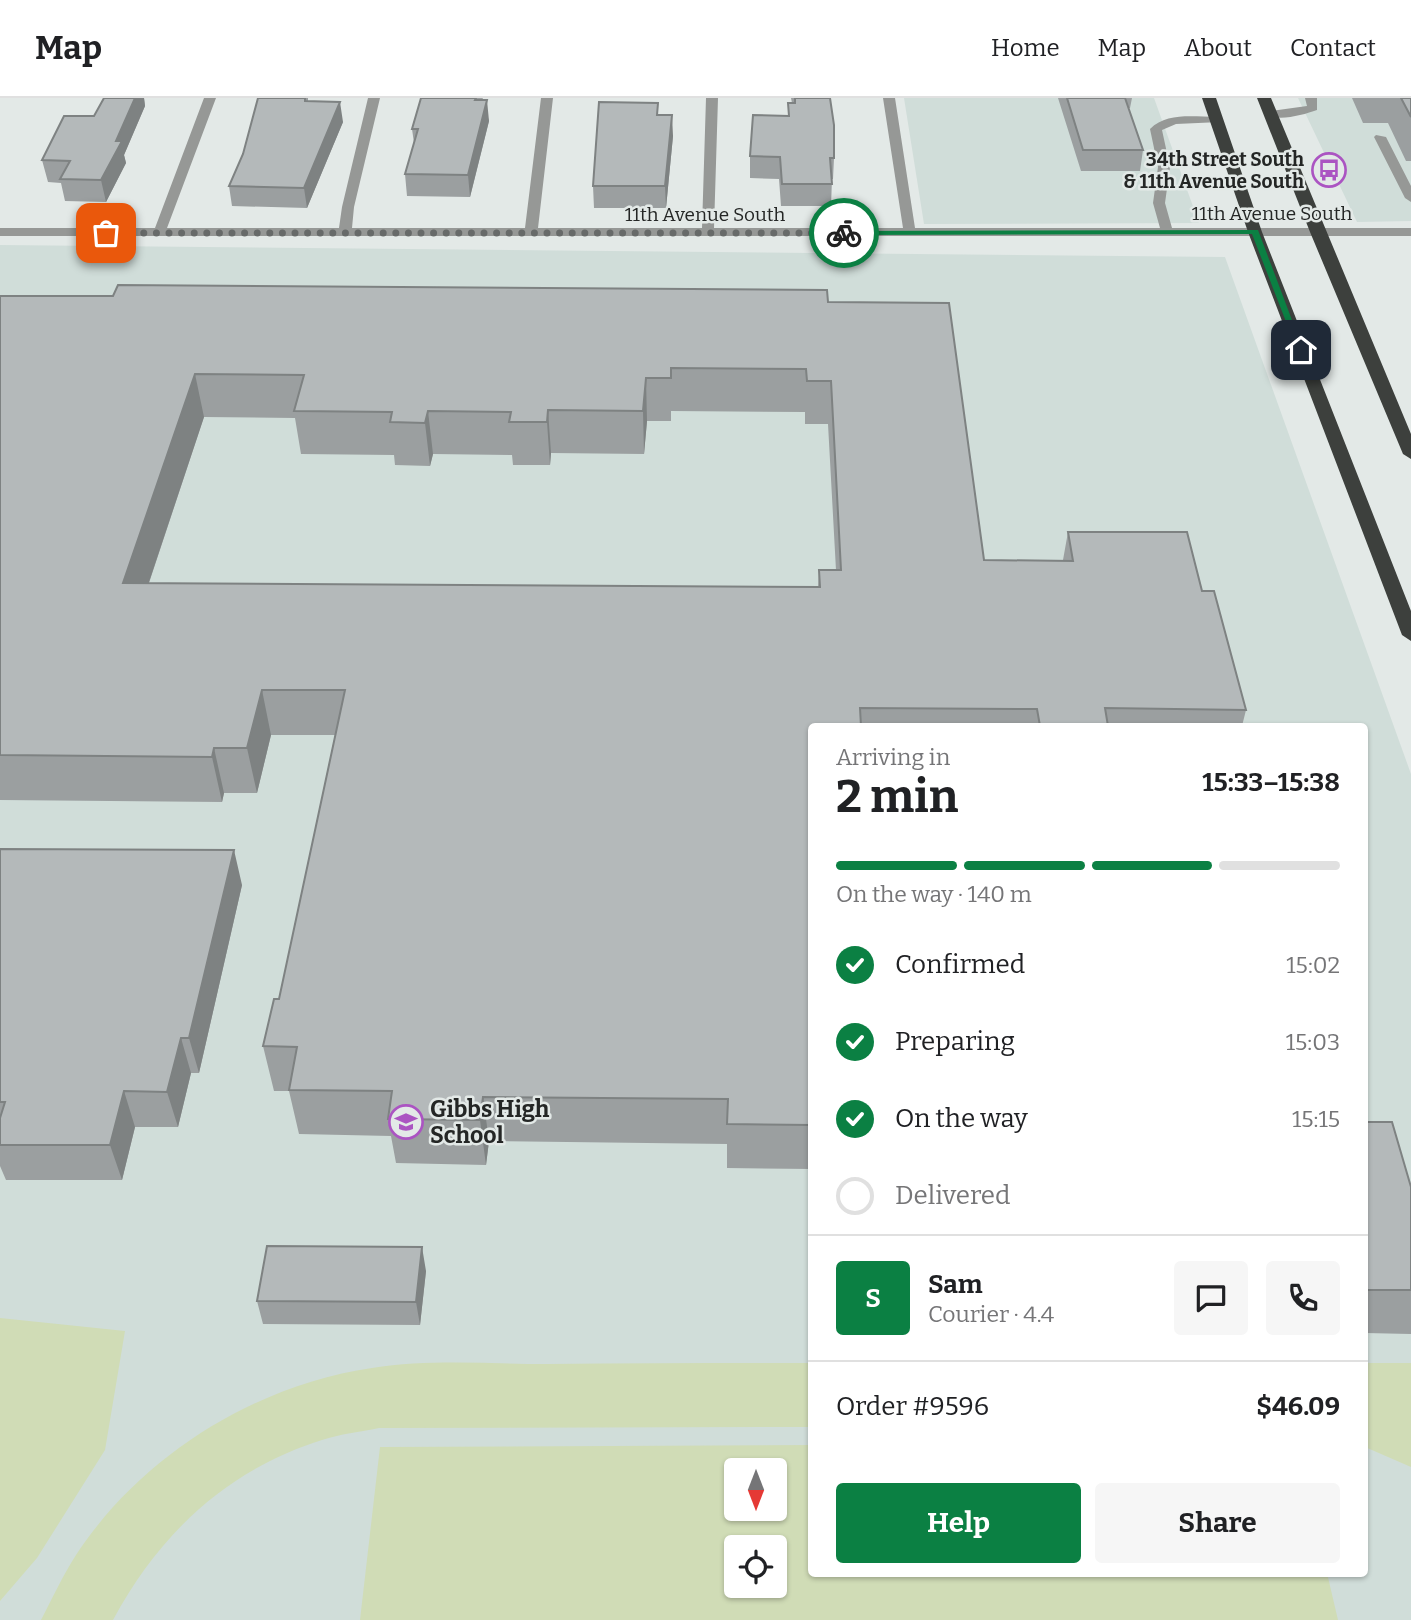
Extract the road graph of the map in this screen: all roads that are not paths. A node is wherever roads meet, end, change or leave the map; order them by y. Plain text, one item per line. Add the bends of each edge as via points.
1 (210, 98) edge
2 (374, 98) edge
3 (547, 98) edge
4 (712, 98) edge
5 (889, 98) edge
6 (1209, 98) edge
7 (1264, 98) edge
8 (1311, 98) edge
9 (1270, 114) junction
10 (1216, 120) junction
11 (1380, 137) dead end
12 (1411, 198) edge
13 (0, 232) edge
14 (1167, 232) junction
15 (1255, 232) junction
16 (1317, 232) junction
17 (1411, 232) edge
18 (159, 233) junction
19 (345, 233) junction
20 (531, 233) junction
21 (708, 233) junction
22 (910, 233) junction
23 (1411, 454) edge
24 (1411, 635) edge

1 - 18 street
2 - 19 street
3 - 20 street
4 - 21 street
5 - 22 street
6 - 10 highway
7 - 9 highway
8 - 9 street via 1313,108
9 - 16 highway
10 - 14 street via 1177,121 1156,130 1164,167 1159,203
10 - 15 highway
11 - 12 street
13 - 18 street, 11th Avenue South
14 - 15 street, 11th Avenue South
14 - 22 street, 11th Avenue South
15 - 16 street, 11th Avenue South
15 - 24 highway
16 - 17 street, 11th Avenue South
16 - 23 highway
18 - 19 street, 11th Avenue South
19 - 20 street, 11th Avenue South
20 - 21 street, 11th Avenue South
21 - 22 street, 11th Avenue South

